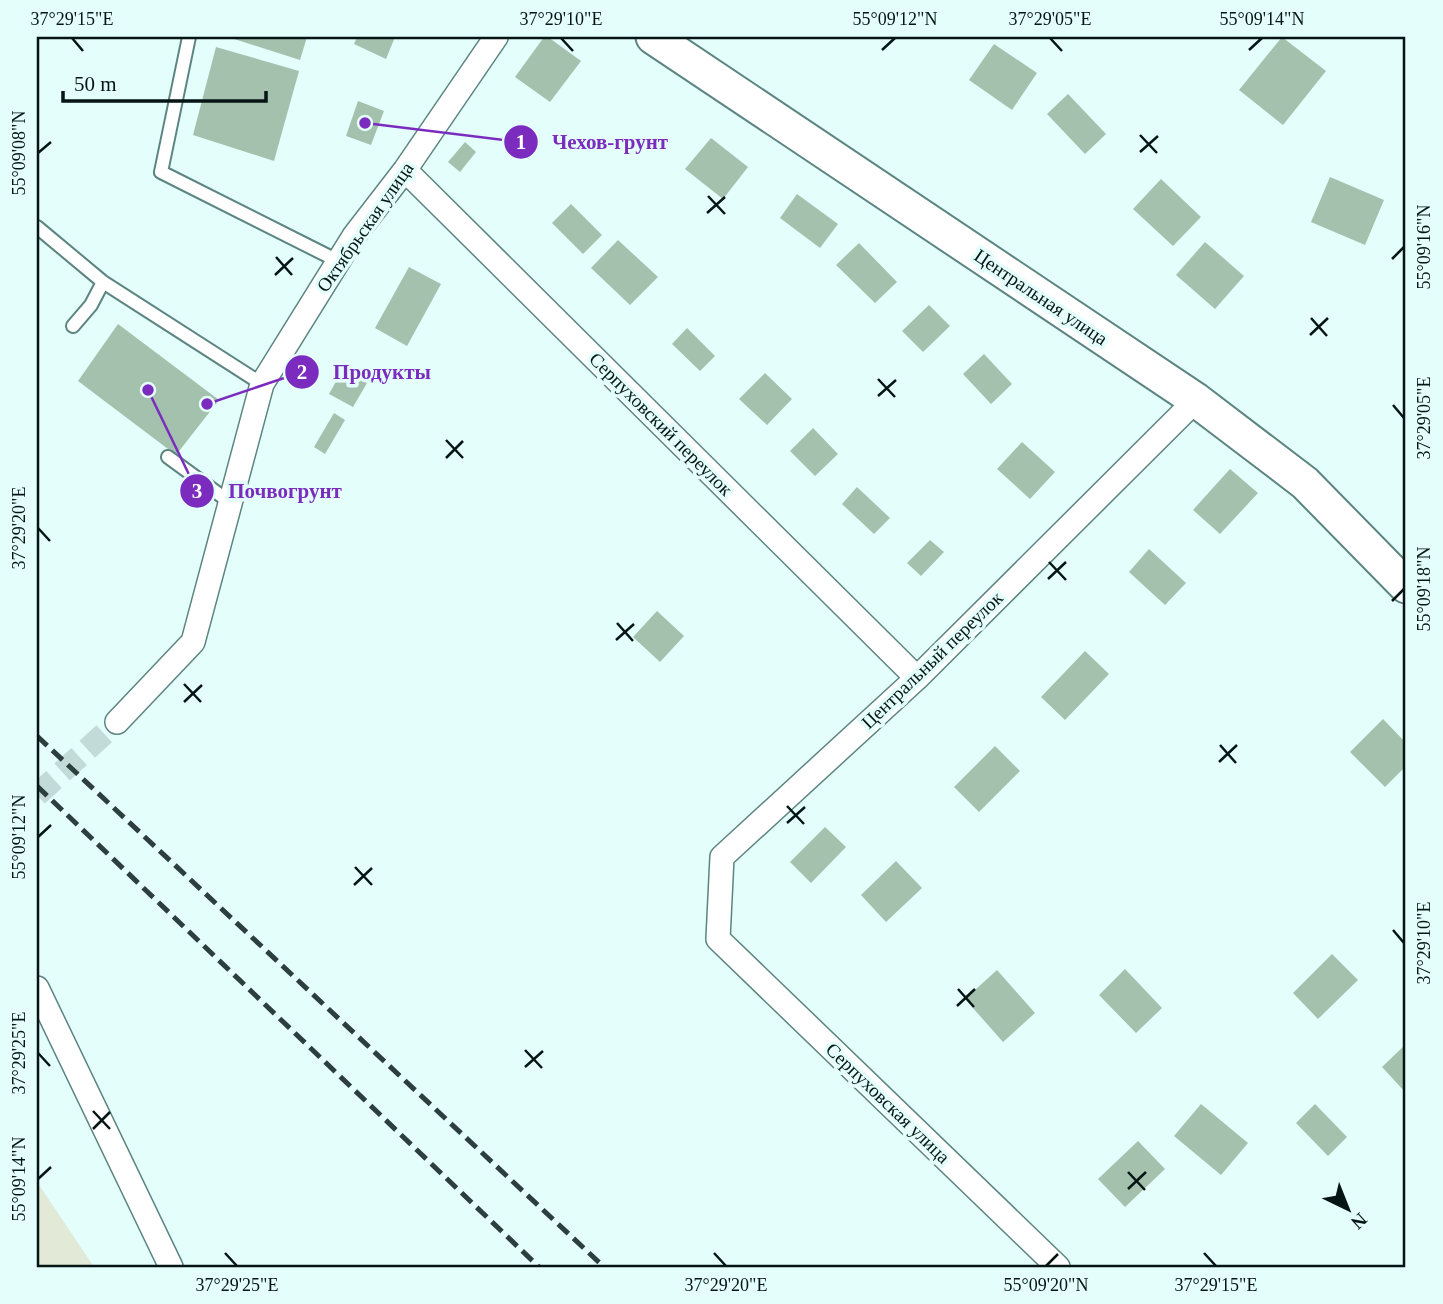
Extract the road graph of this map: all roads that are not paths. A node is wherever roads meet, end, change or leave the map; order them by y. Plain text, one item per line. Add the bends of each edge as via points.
1 (189, 37) edge
2 (496, 37) edge
3 (653, 37) edge
4 (405, 170) junction
5 (37, 227) edge
6 (338, 261) junction
7 (103, 282) junction
8 (73, 326) dead end
9 (262, 384) junction
10 (1196, 400) junction
11 (168, 457) dead end
12 (231, 503) junction
13 (1406, 586) edge
14 (917, 678) junction
15 (117, 722) tunnel mouth
16 (718, 939) joint
17 (37, 988) edge
18 (171, 1267) edge
19 (1058, 1267) edge

1 - 6 lane via 161,172
2 - 4 street, Октябрьская улица
3 - 10 street, Центральная улица
4 - 6 street, Октябрьская улица
4 - 14 street, Серпуховский переулок
5 - 7 lane
6 - 9 street, Октябрьская улица
7 - 8 lane
7 - 9 lane
9 - 12 street, Октябрьская улица
10 - 13 street, Центральная улица via 1305,483
10 - 14 street, Центральный переулок
11 - 12 lane
12 - 15 street, Октябрьская улица via 193,642
14 - 16 street, Центральный переулок via 722,857
16 - 19 street, Серпуховская улица
17 - 18 street

